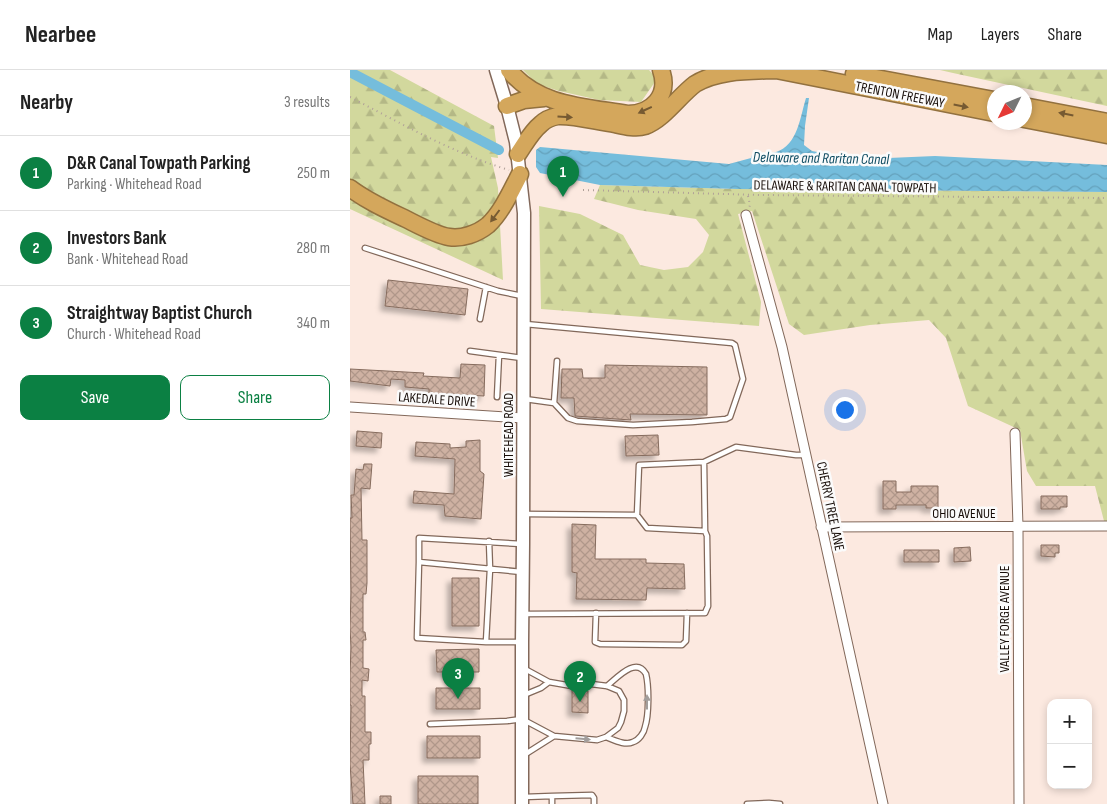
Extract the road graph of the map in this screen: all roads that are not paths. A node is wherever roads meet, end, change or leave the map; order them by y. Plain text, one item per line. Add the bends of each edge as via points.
1 (496, 70) edge
2 (509, 70) edge
3 (661, 70) edge
4 (776, 70) edge
5 (829, 70) edge
6 (544, 98) junction
7 (987, 99) edge
8 (507, 106) junction
9 (1032, 108) edge
10 (987, 112) edge
11 (1032, 121) edge
12 (1107, 122) edge
13 (1107, 135) edge
14 (520, 155) junction
15 (350, 188) edge
16 (746, 215) road end
17 (365, 248) dead end
18 (486, 287) junction
19 (523, 296) junction
20 (480, 319) dead end
21 (524, 324) junction
22 (470, 351) dead end
23 (499, 355) junction
24 (523, 358) junction
25 (557, 360) dead end
26 (497, 397) dead end
27 (523, 398) junction
28 (554, 403) junction
29 (350, 407) edge
30 (523, 418) junction
31 (1015, 433) dead end
32 (806, 455) junction
33 (704, 462) junction
34 (523, 514) junction
35 (637, 515) junction
36 (1018, 526) junction
37 (1107, 526) edge
38 (822, 527) junction
39 (705, 531) junction
40 (489, 541) junction
41 (523, 544) junction
42 (419, 562) junction
43 (490, 569) junction
44 (523, 572) junction
45 (596, 613) junction
46 (687, 613) junction
47 (522, 614) junction
48 (486, 642) junction
49 (522, 642) junction
50 (522, 668) junction
51 (549, 682) junction
52 (581, 685) dead end
53 (572, 686) dead end
54 (607, 686) junction
55 (522, 695) junction
56 (522, 719) junction
57 (430, 724) dead end
58 (554, 736) junction
59 (606, 737) junction
60 (523, 756) junction
61 (552, 796) junction
62 (522, 800) edge
63 (552, 804) edge
64 (594, 804) edge
65 (748, 804) edge
66 (780, 804) edge
67 (883, 804) edge
68 (1019, 804) edge

1 - 8 main road, WHITEHEAD ROAD
2 - 6 highway
3 -> 6 highway via 664,82 659,99 637,114
4 -> 10 highway, TRENTON FREEWAY
14 -> 4 highway, TRENTON FREEWAY via 542,123 553,117 645,126 704,78 728,72
5 - 7 highway, TRENTON FREEWAY
6 - 8 highway
8 - 14 main road, WHITEHEAD ROAD
12 -> 9 highway
11 - 13 highway
14 -> 15 highway, TRENTON FREEWAY via 503,205 488,225 469,236 448,237 422,227
14 - 19 main road, WHITEHEAD ROAD via 524,213
16 - 32 street, CHERRY TREE LANE via 782,347
17 - 18 lane
18 - 19 lane
18 - 20 lane
19 - 21 main road, WHITEHEAD ROAD
21 - 24 main road, WHITEHEAD ROAD
21 - 28 lane via 732,343 743,379 731,415 726,418 633,425 577,421 568,418
22 - 23 lane
23 - 24 lane
23 - 26 lane
24 - 27 main road, WHITEHEAD ROAD
25 - 28 lane
27 - 28 lane
27 - 30 main road, WHITEHEAD ROAD
29 - 30 street, LAKEDALE DRIVE
30 - 34 main road, WHITEHEAD ROAD
31 - 36 street, VALLEY FORGE AVENUE
32 - 33 lane via 736,447
32 - 38 street, CHERRY TREE LANE
33 - 35 lane via 639,465
33 - 39 lane
34 - 35 lane
34 - 41 main road, WHITEHEAD ROAD
35 - 39 lane via 647,528
36 - 37 street, OHIO AVENUE
36 - 38 street, OHIO AVENUE
36 - 68 street, VALLEY FORGE AVENUE
38 - 67 street, CHERRY TREE LANE
39 - 46 lane via 708,606 705,613
40 - 41 lane
40 - 42 lane via 419,538
40 - 43 lane
41 - 44 main road, WHITEHEAD ROAD
42 - 43 lane
42 - 48 lane via 417,638
43 - 44 lane
43 - 48 lane
44 - 47 main road, WHITEHEAD ROAD
45 - 46 lane
45 - 46 lane via 595,642 600,644 682,645 686,641
45 - 47 lane
47 - 49 main road, WHITEHEAD ROAD
48 - 49 lane
49 - 50 main road, WHITEHEAD ROAD
50 - 51 lane
50 - 55 main road, WHITEHEAD ROAD
51 - 53 lane
51 - 55 lane
52 - 54 lane
54 - 59 lane via 619,691 624,700 624,711 618,728
59 -> 54 lane via 630,743 643,733 647,716 646,674 639,667 632,667
55 - 56 main road, WHITEHEAD ROAD
56 - 57 lane
56 - 58 lane
56 - 60 main road, WHITEHEAD ROAD
58 -> 59 lane via 597,740
58 - 60 lane
60 - 62 main road, WHITEHEAD ROAD
61 - 62 lane
61 - 63 lane
61 - 64 lane via 592,795
65 - 66 lane

